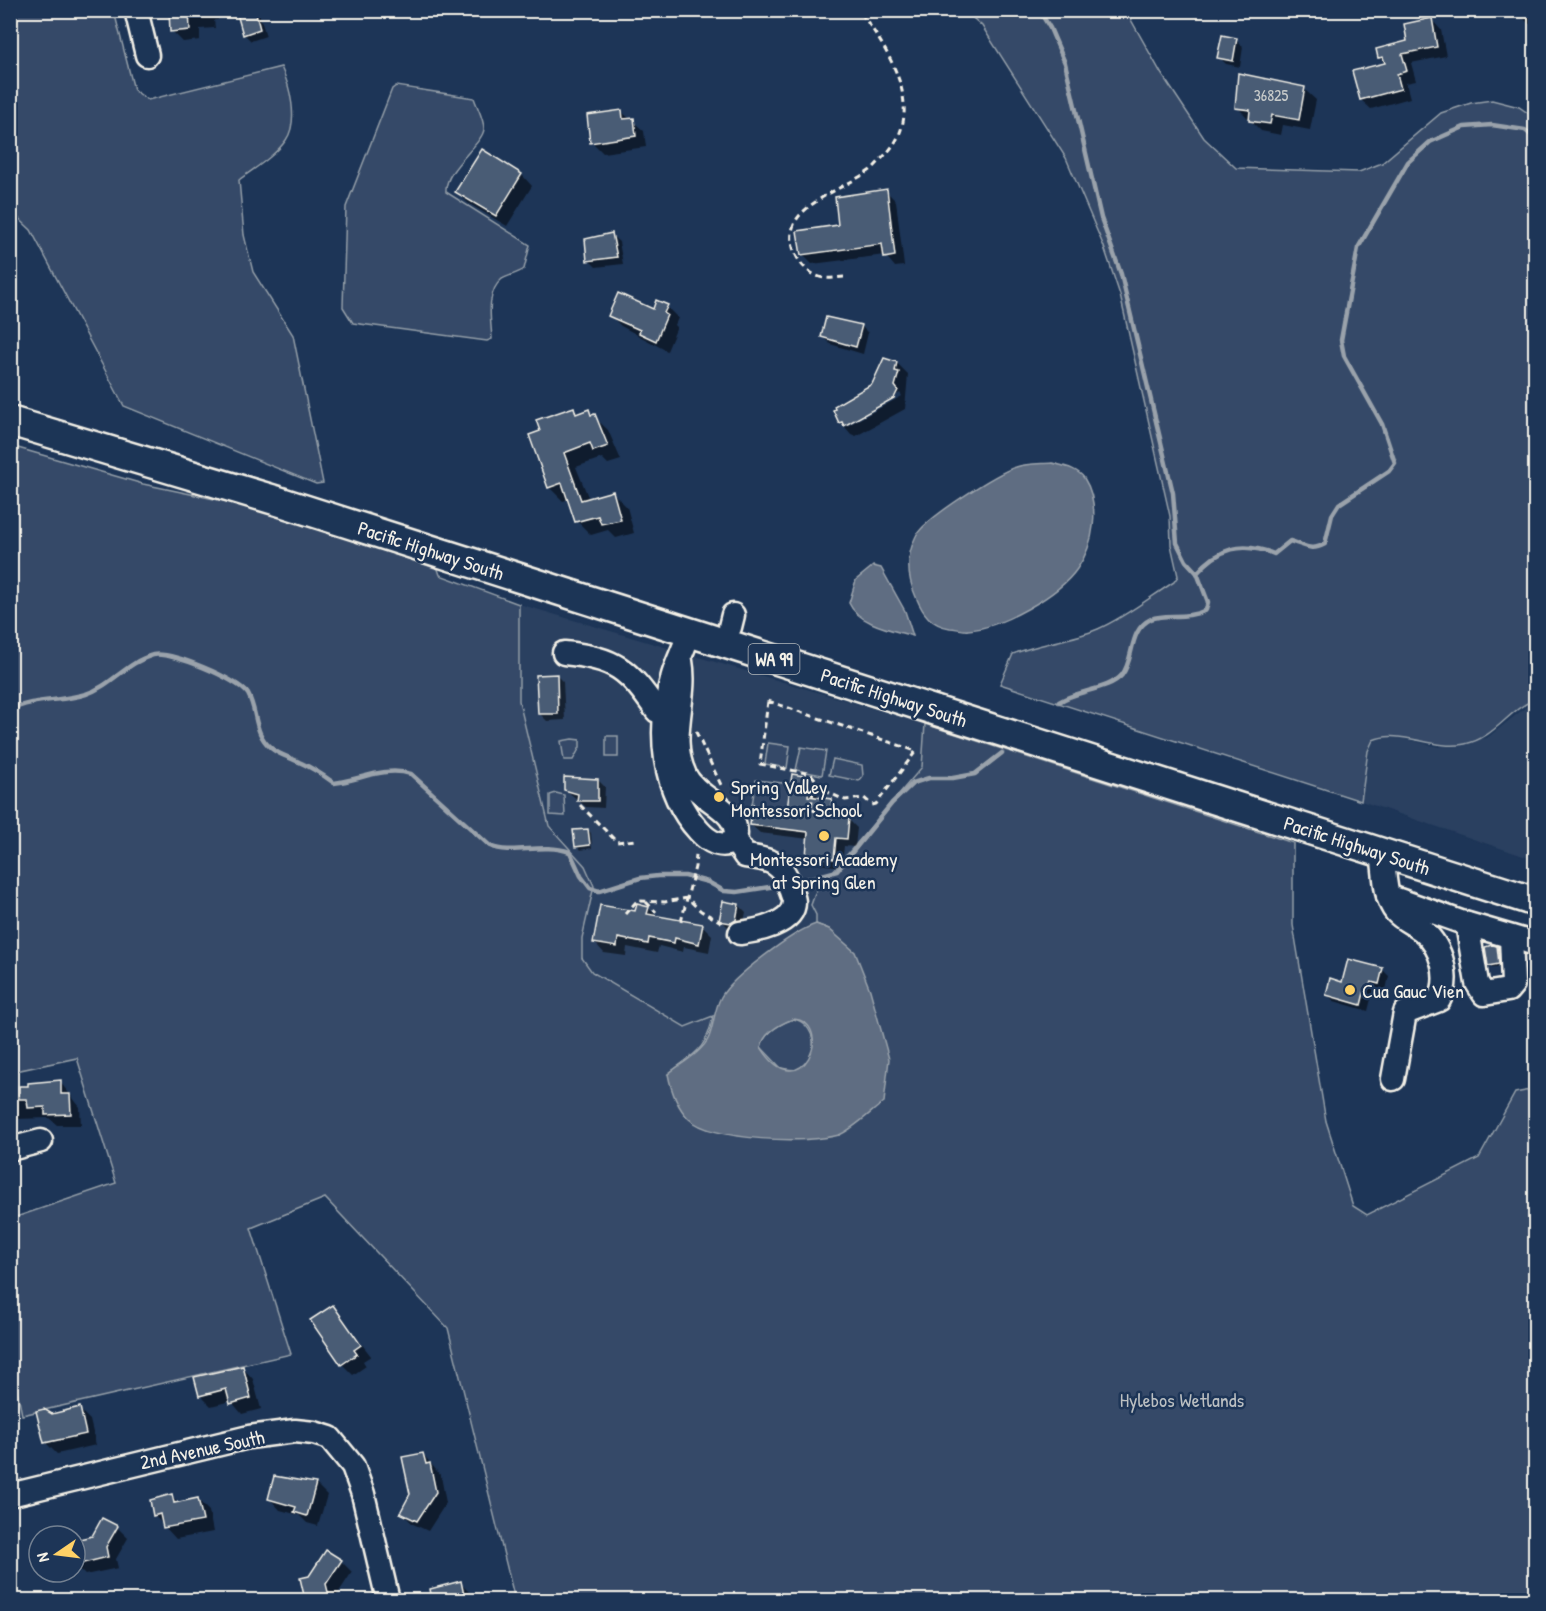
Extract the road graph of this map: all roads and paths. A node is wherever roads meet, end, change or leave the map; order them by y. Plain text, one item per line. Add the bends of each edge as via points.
1 (136, 10) edge
2 (859, 10) edge
3 (147, 55) dead end
4 (844, 277) dead end
5 (10, 404) edge
6 (10, 421) edge
7 (689, 632) junction
8 (564, 653) dead end
9 (673, 706) junction
10 (916, 751) joint
11 (722, 788) dead end
12 (813, 790) dead end
13 (580, 805) dead end
14 (843, 815) dead end
15 (636, 840) dead end
16 (735, 841) junction
17 (1382, 853) junction
18 (695, 867) dead end
19 (1536, 884) edge
20 (1388, 896) junction
21 (687, 898) junction
22 (645, 901) junction
23 (1536, 902) edge
24 (656, 912) dead end
25 (625, 914) dead end
26 (681, 922) dead end
27 (1467, 924) junction
28 (741, 933) joint
29 (1511, 937) junction
30 (1536, 944) edge
31 (1393, 1079) dead end
32 (41, 1141) dead end
33 (10, 1149) edge
34 (10, 1495) edge
35 (388, 1600) edge

1 - 3 street
2 - 4 path via 884,45 895,70 904,97 901,132 869,172 820,199 799,216 791,231 791,246 802,265 824,278
5 - 19 main road, Pacific Highway South / WA 99 via 732,621
6 - 7 main road, Pacific Highway South / WA 99 via 233,487
7 - 9 street via 672,677
7 - 17 main road, Pacific Highway South / WA 99
8 - 9 street via 587,655 632,675 657,711
9 - 11 path via 709,756
9 - 16 street via 680,765 689,783 728,813 737,832
9 - 16 street via 664,748 678,802 703,835 718,845
10 - 10 path via 768,700 760,764 810,774 825,790 845,800 864,798 876,804
12 - 14 path via 811,810
13 - 15 path via 617,842
16 - 28 street via 745,856 779,864 794,903 791,913 766,930
17 - 20 street
17 - 23 main road, Pacific Highway South / WA 99
18 - 21 path
20 - 27 street
20 - 31 street via 1397,913 1430,938 1440,957 1445,984 1439,1000 1405,1013
21 - 22 path
21 - 26 path
21 - 28 path via 701,911
22 - 24 path
22 - 25 path via 637,901
27 - 29 street
27 - 29 street via 1477,983 1484,994 1508,990 1513,984
29 - 30 street
32 - 33 street
34 - 35 street, 2nd Avenue South via 189,1449 295,1431 314,1432 330,1438 353,1466

